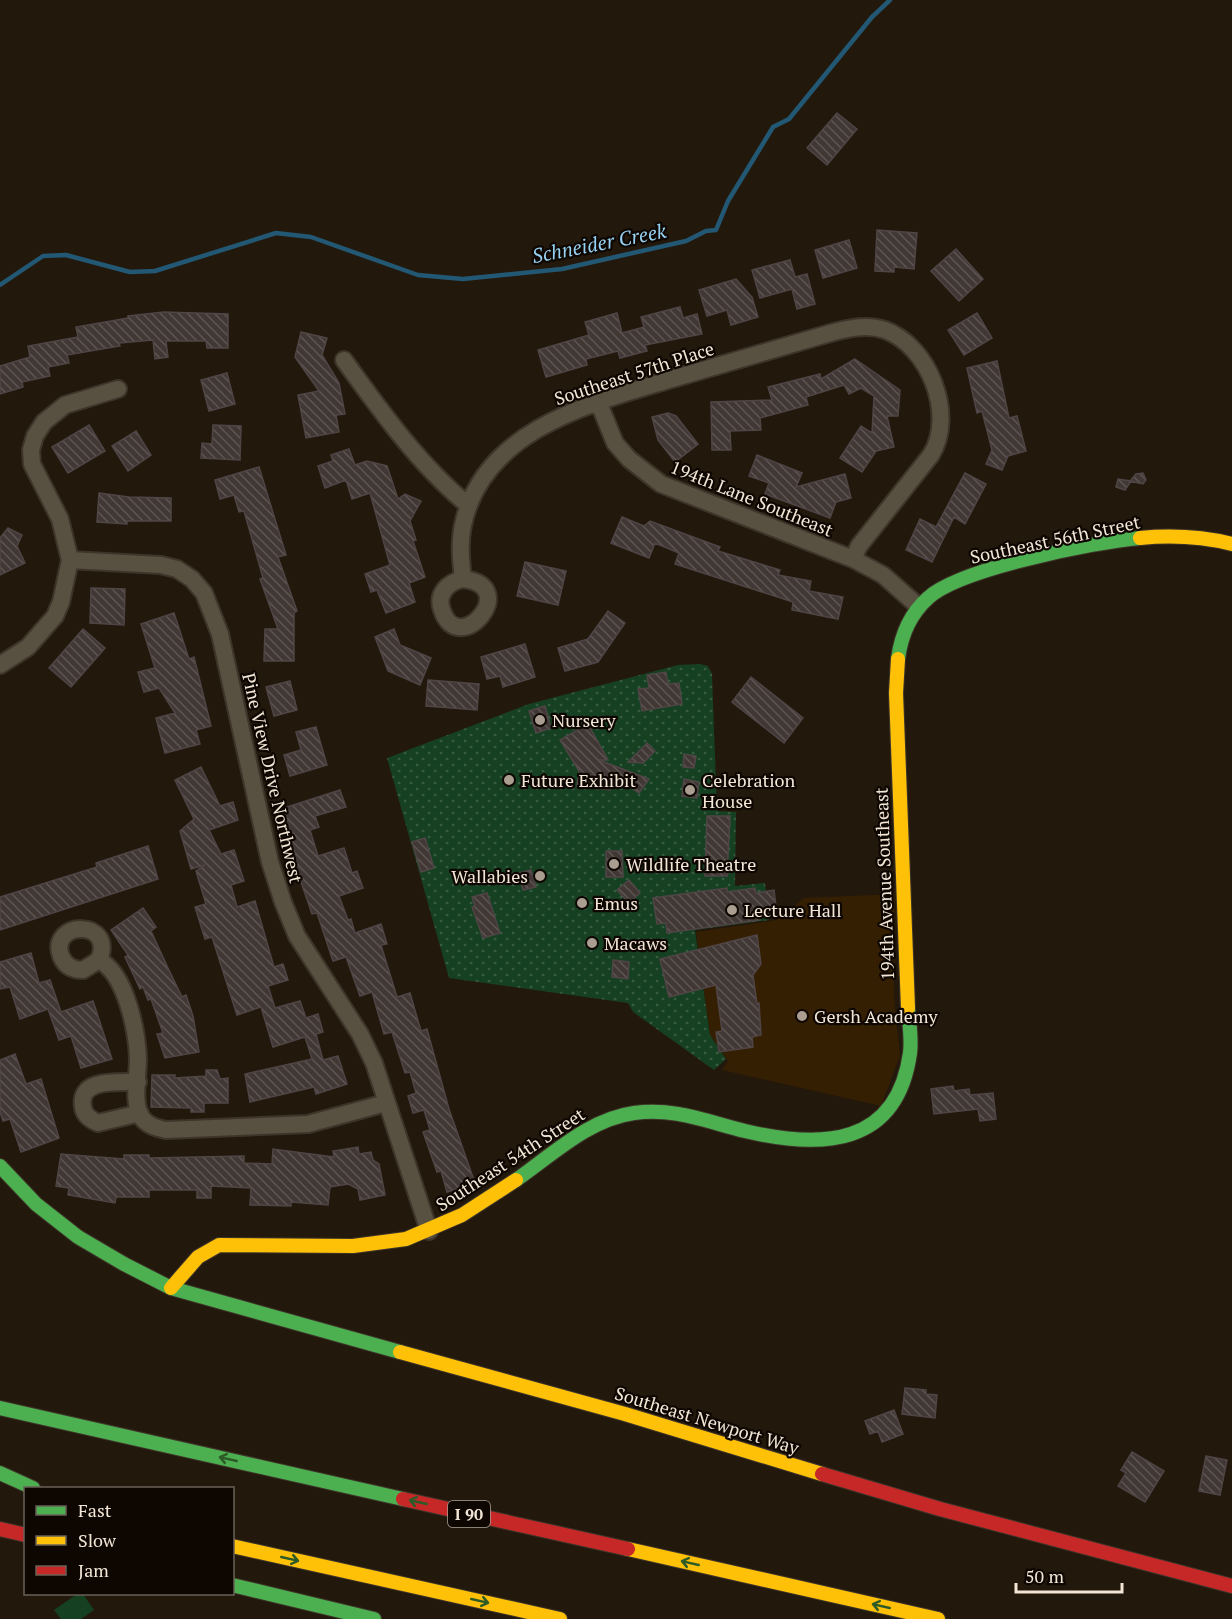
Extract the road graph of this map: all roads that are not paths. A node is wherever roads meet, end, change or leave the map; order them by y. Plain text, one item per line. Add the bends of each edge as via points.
1 (344, 360) dead end
2 (118, 389) dead end
3 (598, 401) junction
4 (468, 505) junction
5 (1232, 544) edge
6 (853, 559) junction
7 (70, 560) junction
8 (462, 579) dead end
9 (918, 606) junction
10 (0, 664) edge
11 (99, 960) dead end
12 (138, 1082) junction
13 (386, 1103) junction
14 (140, 1113) junction
15 (848, 1138) joint
16 (0, 1166) edge
17 (429, 1231) junction
18 (171, 1288) junction
19 (0, 1408) edge
20 (0, 1473) edge
21 (31, 1487) edge
22 (0, 1528) edge
23 (24, 1534) edge
24 (234, 1546) edge
25 (234, 1585) edge
26 (1232, 1586) edge
27 (374, 1619) edge
28 (560, 1619) edge
29 (938, 1619) edge

1 - 4 street via 420,457
2 - 7 street via 54,412 36,434 31,450 37,478 60,519
3 - 4 street, Southeast 57th Place via 541,426 519,442 484,477
3 - 6 street, 194th Lane Southeast via 615,443 628,459 661,484
3 - 6 street, Southeast 57th Place via 861,327 884,329 911,345 922,358 935,392 942,428 938,445
4 - 8 street, Southeast 57th Place via 462,527
5 - 9 main road, Southeast 56th Street via 1209,537 1158,535 1119,541 963,577 945,584
6 - 9 street, 194th Lane Southeast via 882,575
7 - 10 street via 55,616 28,647
7 - 13 street, Pine View Drive Northwest via 161,564 192,579 204,593 220,634 270,862 283,902 312,961 360,1034
9 - 15 main road, 194th Avenue Southeast via 906,624 896,660 910,1052 907,1073 892,1108 867,1130
11 - 12 street via 117,976 126,1000 135,1038
12 - 14 street
12 - 14 street via 95,1084 85,1093 82,1105 87,1117 98,1123
13 - 14 street via 333,1119 290,1125 166,1130 149,1125
13 - 17 street, Pine View Drive Northwest
15 - 17 main road, Southeast 54th Street via 814,1141 769,1136 673,1112 618,1116 590,1128 495,1195
16 - 18 main road, Southeast Newport Way via 33,1201 67,1228 112,1258
17 - 18 main road, Southeast 54th Street via 374,1244 219,1245 196,1258
18 - 26 main road, Southeast Newport Way via 625,1414 940,1509
29 -> 19 main road, I 90
20 - 21 main road
22 - 23 main road
24 -> 28 main road
25 - 27 main road

